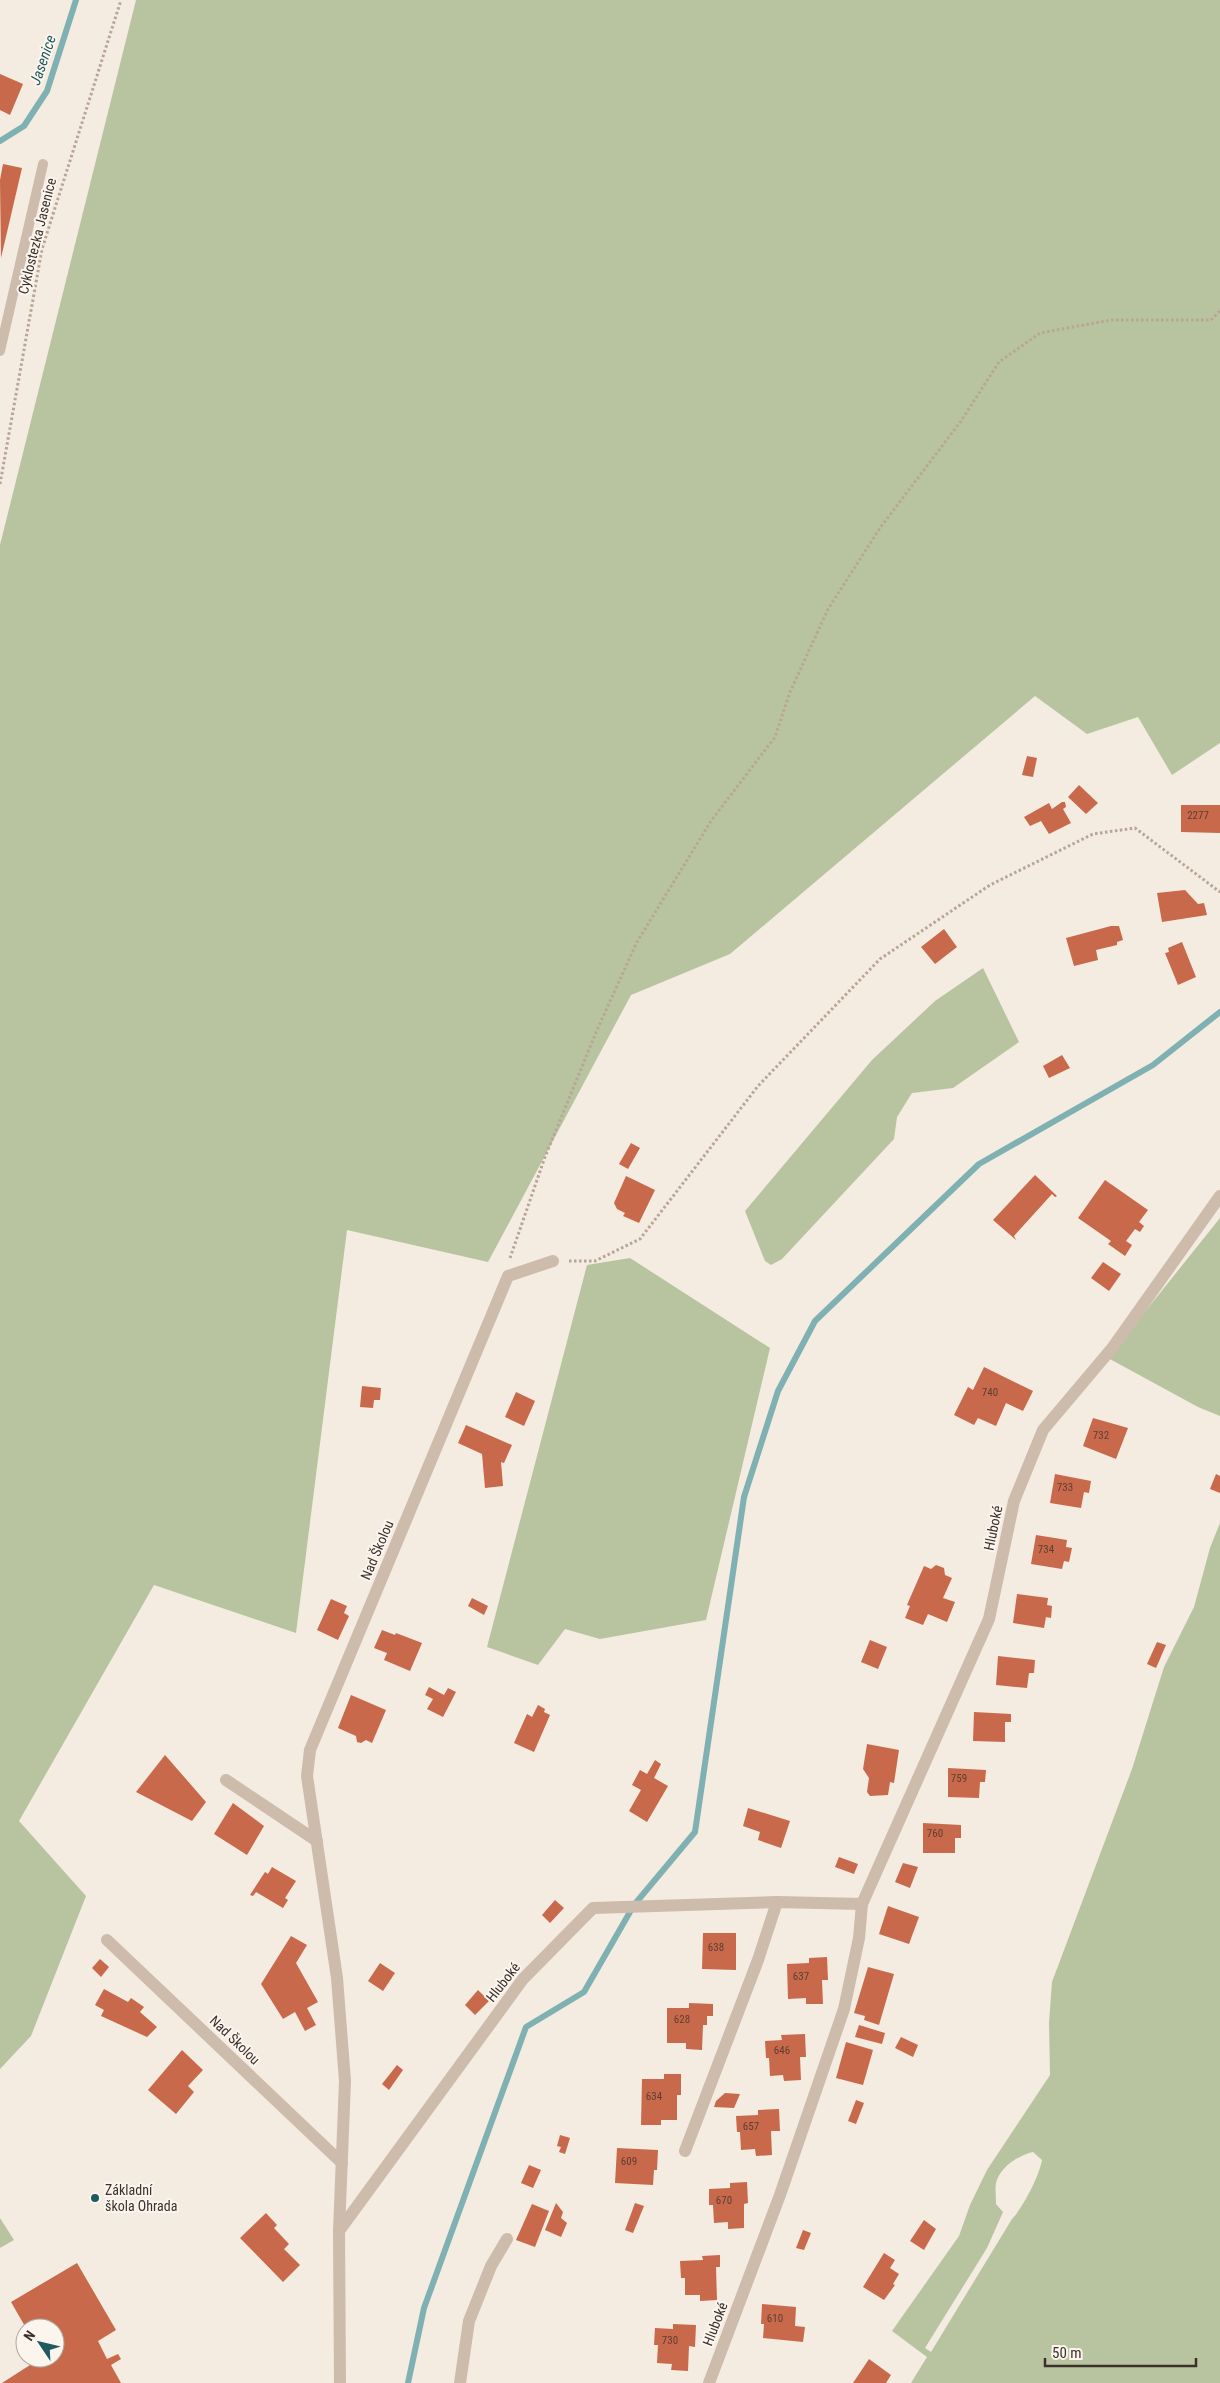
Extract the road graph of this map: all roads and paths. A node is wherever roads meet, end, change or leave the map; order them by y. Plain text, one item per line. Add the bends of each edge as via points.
1 (121, 0) edge
2 (42, 164) dead end
3 (1220, 311) edge
4 (0, 351) edge
5 (0, 484) edge
6 (1220, 892) edge
7 (1220, 1196) edge
8 (554, 1260) joint
9 (508, 1276) junction
10 (226, 1780) dead end
11 (317, 1841) junction
12 (777, 1902) junction
13 (862, 1904) junction
14 (107, 1940) dead end
15 (685, 2151) dead end
16 (342, 2163) junction
17 (339, 2231) junction
18 (507, 2239) dead end
19 (340, 2383) edge
20 (460, 2383) edge
21 (709, 2383) edge

1 - 5 path, Cyklostezka Jasenice via 42,249
2 - 4 lane
3 - 9 path via 1211,320 1111,320 1040,333 999,362 961,420 880,528 828,609 790,692 775,737 711,821 637,942 544,1157 511,1250
6 - 8 path via 1135,828 1093,834 990,885 880,959 758,1086 640,1239 595,1261
7 - 13 street, Hluboké via 1113,1347 1043,1430 1014,1501 988,1619
8 - 9 street
9 - 11 street, Nad Školou via 310,1750 307,1776
10 - 11 street
11 - 16 street, Nad Školou via 337,1978 345,2080
12 - 13 street, Hluboké
12 - 15 street
12 - 17 street, Hluboké via 593,1908 523,1979
13 - 21 street, Hluboké via 859,1938 844,2009 780,2194
14 - 16 street, Nad Školou
16 - 17 street, Nad Školou
17 - 19 street, Nad Školou
18 - 20 street via 469,2321

